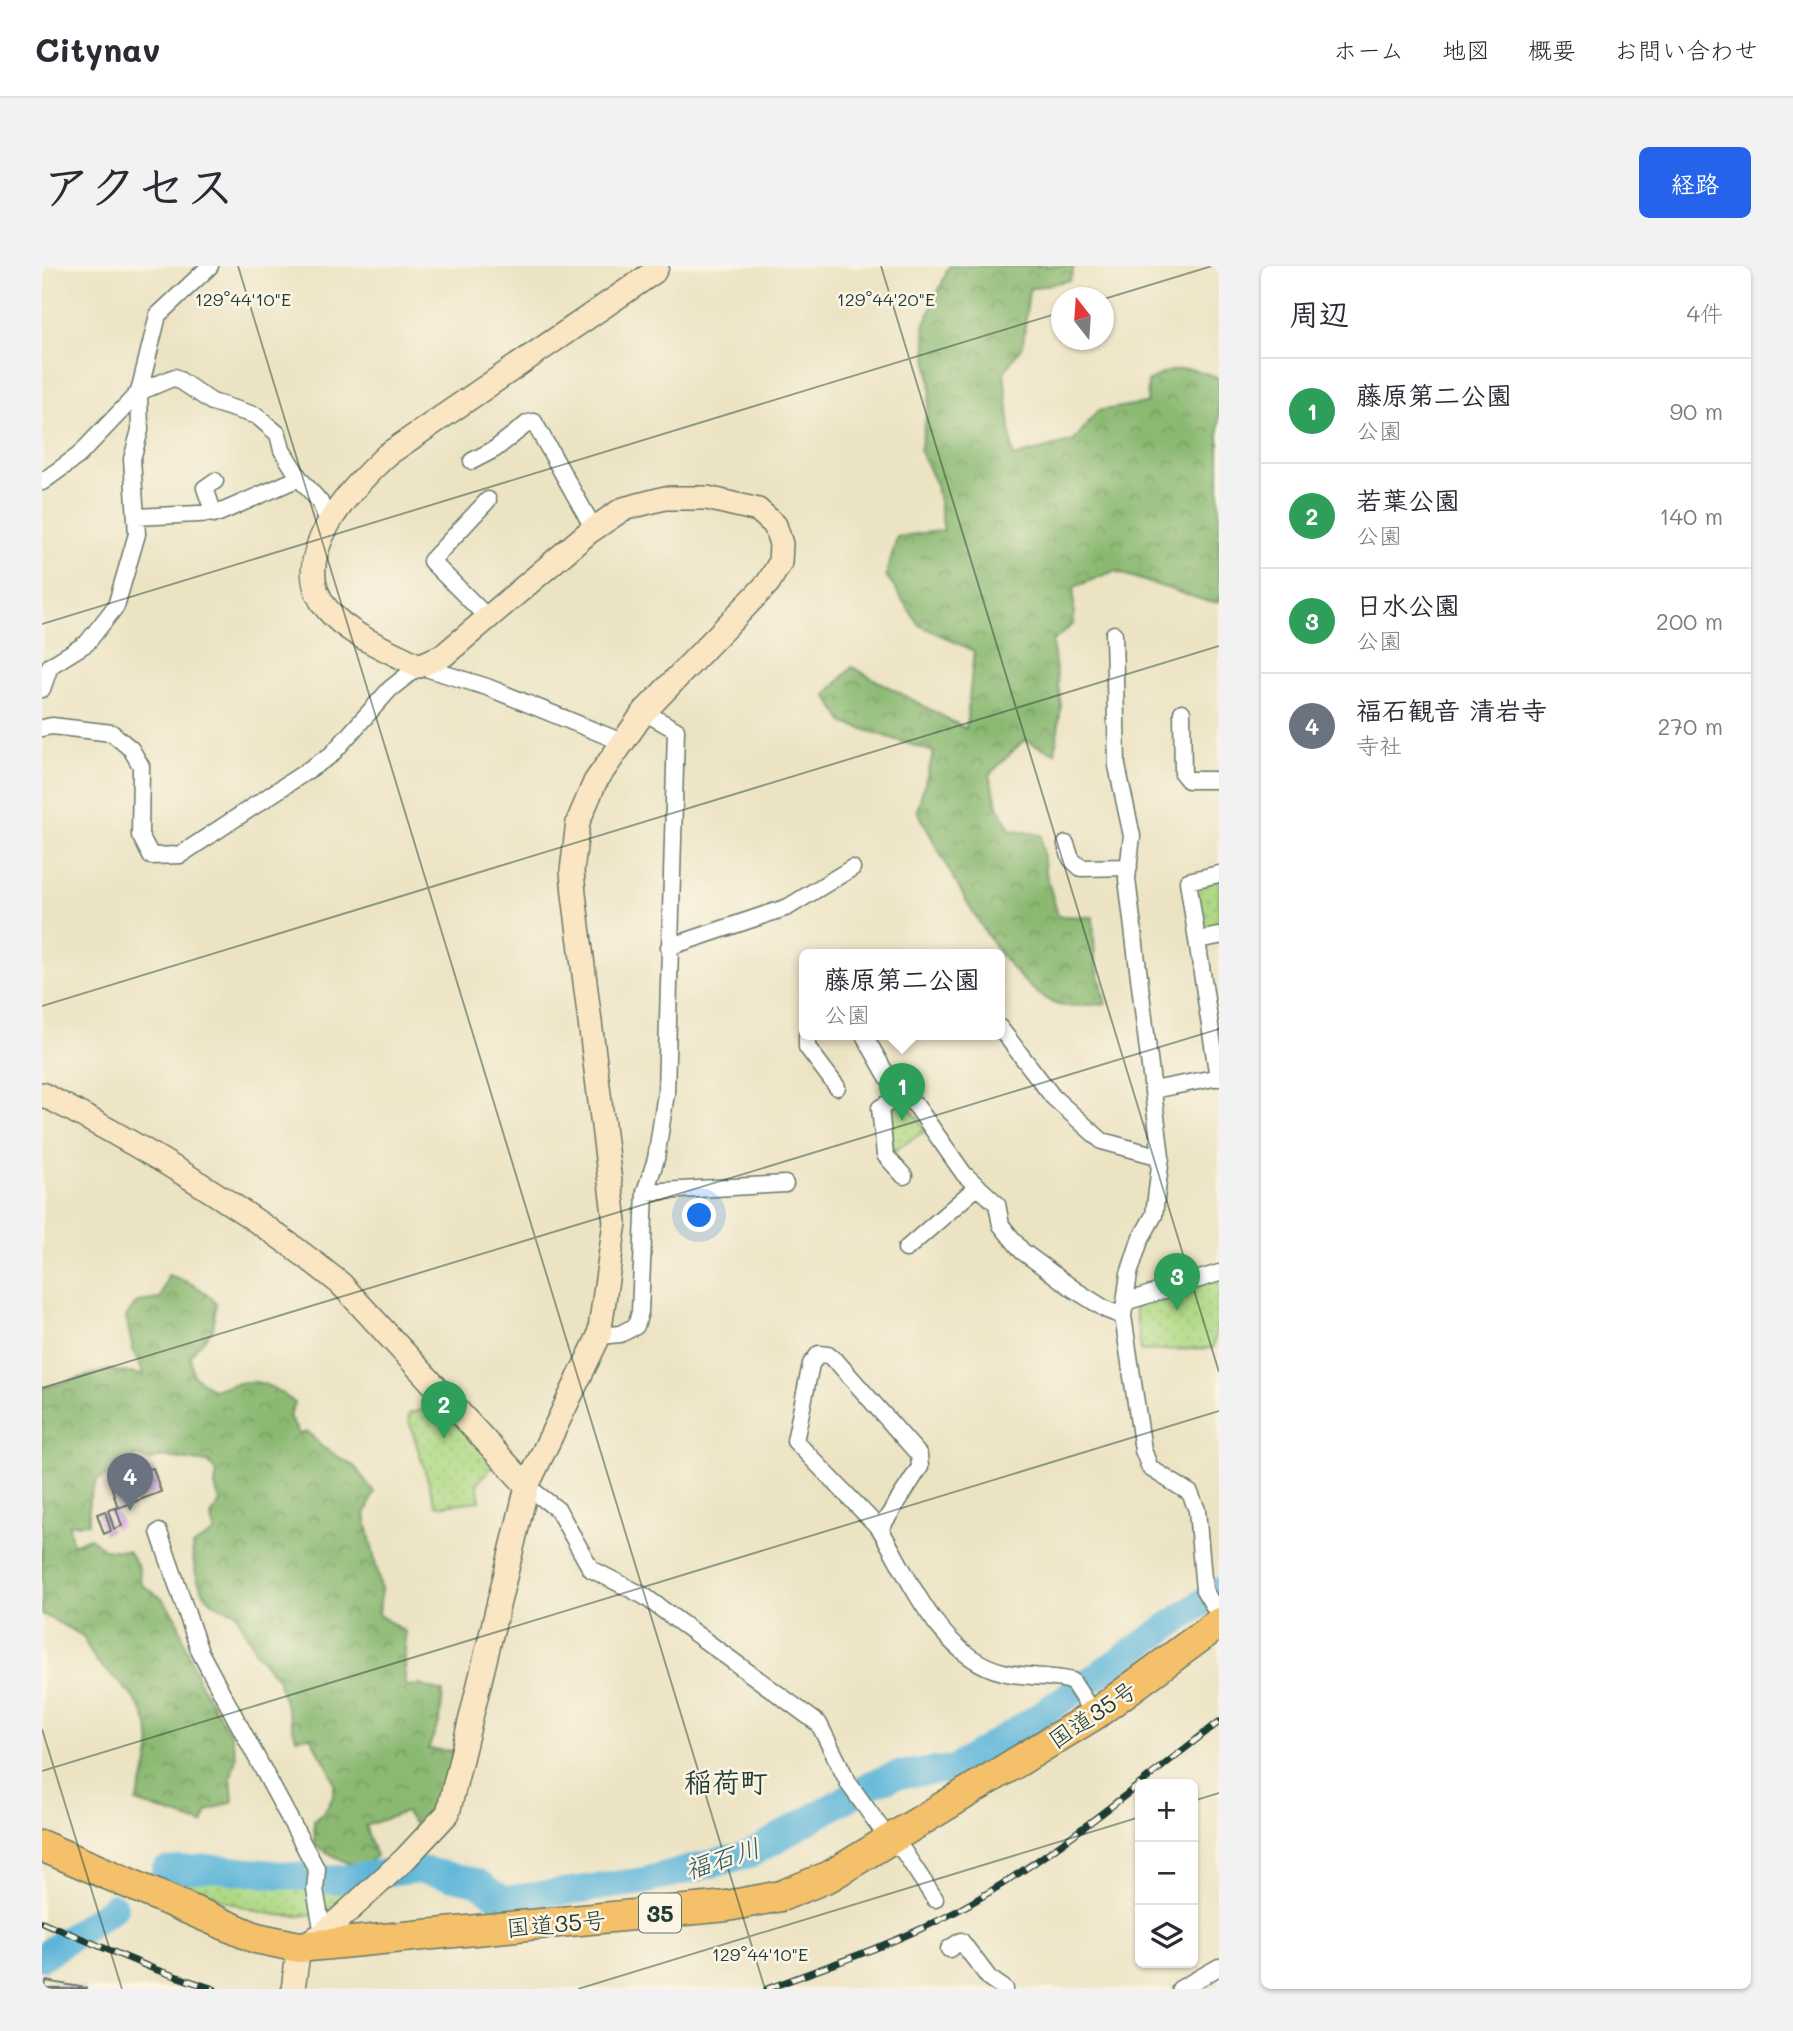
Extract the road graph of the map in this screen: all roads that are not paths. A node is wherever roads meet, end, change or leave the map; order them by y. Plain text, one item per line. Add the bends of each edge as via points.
1 (210, 266) edge
2 (657, 266) edge
3 (139, 392) junction
4 (472, 461) dead end
5 (299, 478) junction
6 (215, 481) dead end
7 (42, 482) edge
8 (488, 500) dead end
9 (214, 514) junction
10 (136, 517) junction
11 (328, 521) junction
12 (594, 529) junction
13 (488, 618) junction
14 (1114, 635) dead end
15 (419, 666) junction
16 (42, 689) edge
17 (644, 712) junction
18 (1182, 712) dead end
19 (42, 729) edge
20 (622, 742) junction
21 (1219, 780) edge
22 (1066, 844) dead end
23 (1129, 867) junction
24 (852, 868) dead end
25 (1219, 874) edge
26 (1219, 936) edge
27 (1197, 940) junction
28 (669, 947) junction
29 (1005, 1035) edge
30 (807, 1040) edge
31 (867, 1040) edge
32 (1218, 1078) edge
33 (837, 1087) dead end
34 (1153, 1090) junction
35 (42, 1094) edge
36 (903, 1094) junction
37 (1161, 1157) junction
38 (904, 1177) dead end
39 (785, 1184) dead end
40 (978, 1186) junction
41 (645, 1192) junction
42 (906, 1249) dead end
43 (1219, 1273) edge
44 (1124, 1309) junction
45 (599, 1336) junction
46 (527, 1486) junction
47 (880, 1529) junction
48 (159, 1532) dead end
49 (1213, 1607) edge
50 (1088, 1707) junction
51 (885, 1833) junction
52 (42, 1846) edge
53 (934, 1899) dead end
54 (311, 1941) junction
55 (949, 1949) dead end
56 (1219, 1967) edge
57 (293, 1989) edge
58 (1005, 1989) edge
59 (1180, 1989) edge

1 - 3 street via 158,314
2 - 11 street via 388,454 359,480
3 - 5 street via 175,377 212,402 257,416 278,434
3 - 7 street via 78,456
3 - 10 street via 141,430 132,459
4 - 12 street via 534,422
5 - 9 street
5 - 11 street via 320,502
6 - 9 street via 205,488
8 - 13 street via 431,561
9 - 10 street
10 - 16 street via 137,534 116,606 87,643 50,666
11 - 15 street via 312,568 317,596 351,630
12 - 13 street
12 - 17 street via 623,509 665,498 707,498 758,510 775,525 781,544 779,563 768,583
13 - 15 street via 444,655
14 - 23 street via 1117,766 1132,836
15 - 19 street via 390,689 331,755 180,855 151,856 140,835 141,766 131,749 112,733 52,726
15 - 20 street via 487,687
17 - 20 street
17 - 28 street via 676,730
18 - 21 street via 1183,774 1188,780
20 - 45 street via 594,782 578,822 572,871 615,1222
22 - 23 street via 1071,859 1081,867
23 - 34 street
24 - 28 street via 788,907
25 - 27 street via 1188,881
26 - 27 street
27 - 32 street
28 - 41 street via 666,1093 656,1159
29 - 37 street via 1053,1097 1102,1140
30 - 33 street via 807,1047
31 - 36 street
32 - 34 street
34 - 37 street
35 - 46 street via 121,1135 306,1256 341,1284
36 - 38 street via 880,1108 885,1155
36 - 40 street
37 - 44 street via 1154,1215 1129,1274
39 - 41 street
40 - 42 street
40 - 44 street via 997,1204 1001,1225 1022,1251 1074,1290
41 - 45 street via 636,1326 620,1334
43 - 44 street
44 - 49 street via 1143,1450 1150,1468 1190,1493
45 - 46 street
46 - 51 street via 558,1510 591,1569 644,1596 819,1724 849,1784
46 - 54 street via 448,1813 405,1859
47 - 47 street via 795,1441 811,1364 819,1354 838,1363 919,1455 920,1467
47 - 50 street via 936,1623 965,1655 1002,1672 1072,1681
48 - 54 street via 200,1652 317,1870
49 - 50 highway, 国道35号 / 35
50 - 51 highway, 国道35号 / 35
51 - 53 street via 904,1852
51 - 54 highway, 国道35号 / 35 via 830,1876 793,1891 727,1906
52 - 54 highway, 国道35号 / 35 via 256,1938
54 - 57 street
55 - 58 street via 961,1941 989,1978
56 - 59 street

